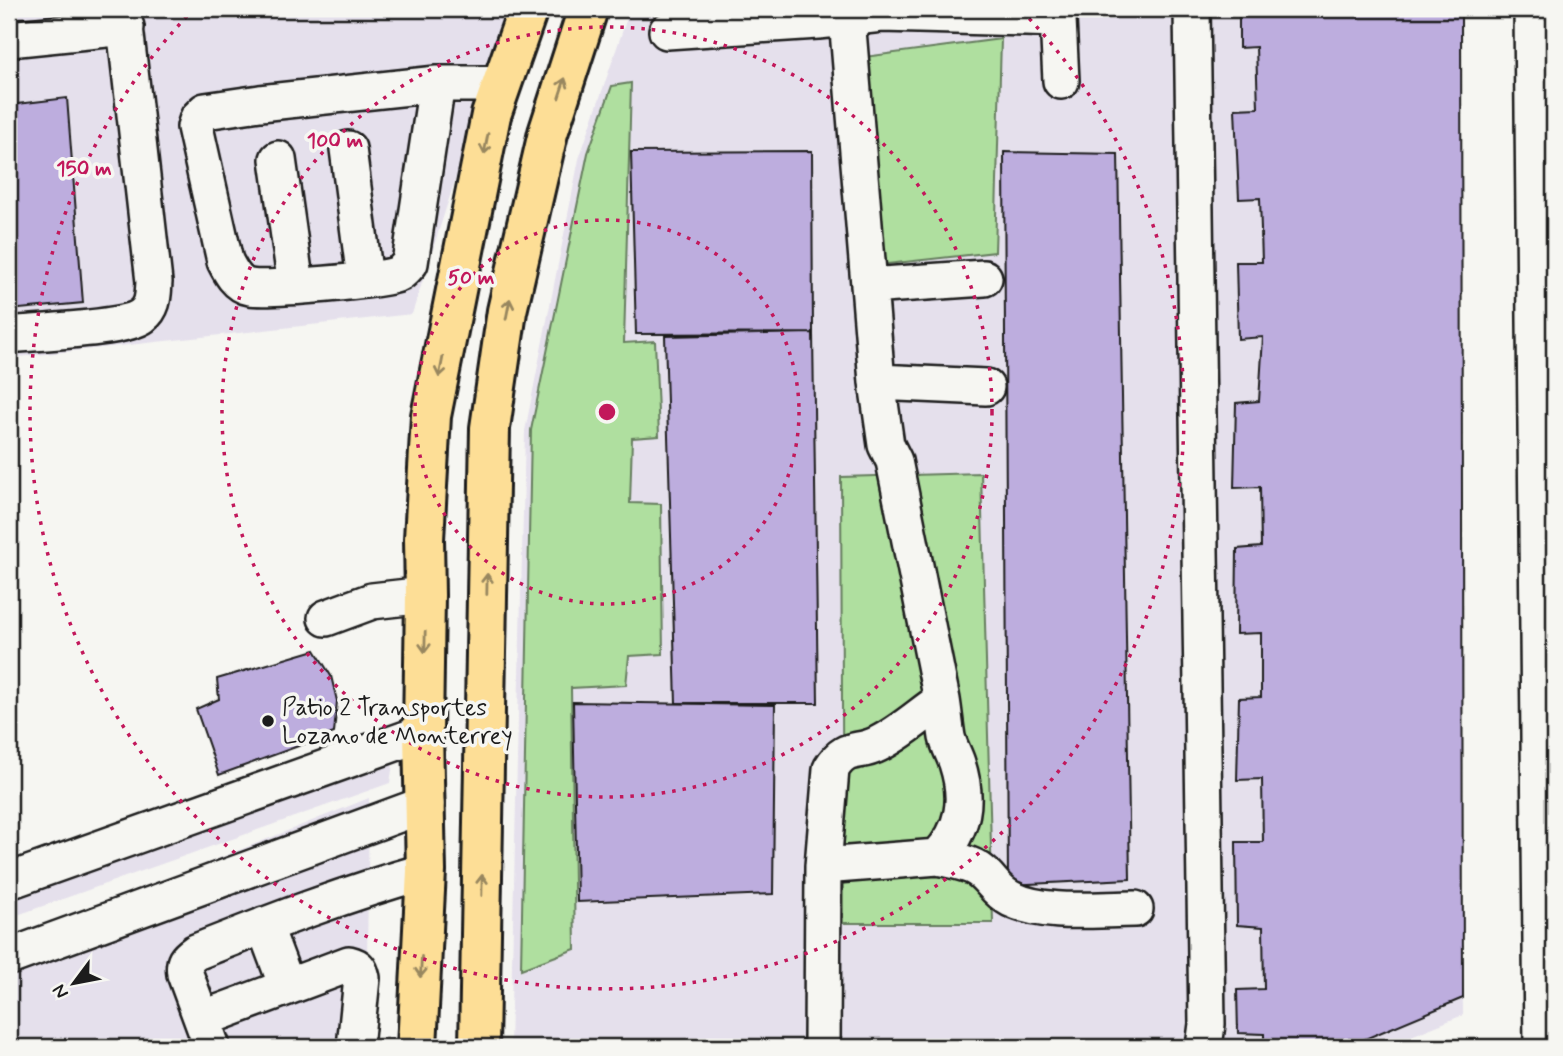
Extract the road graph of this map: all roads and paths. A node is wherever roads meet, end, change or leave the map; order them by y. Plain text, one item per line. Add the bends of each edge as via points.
1 (528, 9) edge
2 (588, 9) edge
3 (1192, 9) edge
4 (1532, 9) edge
5 (882, 11) edge
6 (827, 16) edge
7 (125, 18) edge
8 (667, 31) dead end
9 (9, 39) edge
10 (1061, 81) dead end
11 (437, 85) junction
12 (502, 85) junction
13 (348, 149) dead end
14 (278, 159) dead end
15 (984, 278) dead end
16 (365, 279) junction
17 (296, 286) junction
18 (869, 286) junction
19 (1545, 318) edge
20 (9, 335) edge
21 (877, 382) junction
22 (986, 387) dead end
23 (425, 594) junction
24 (326, 618) dead end
25 (942, 699) junction
26 (423, 733) junction
27 (426, 804) junction
28 (937, 858) junction
29 (823, 866) junction
30 (426, 871) junction
31 (9, 881) edge
32 (1135, 909) dead end
33 (424, 919) junction
34 (264, 925) junction
35 (9, 957) edge
36 (287, 986) junction
37 (207, 1033) edge
38 (479, 1037) edge
39 (355, 1047) edge
40 (417, 1047) edge
41 (822, 1047) edge
42 (1204, 1047) edge
43 (1542, 1047) edge

1 - 12 main road
38 -> 2 main road via 490,428 507,312 548,133
3 - 42 street
4 - 19 street
5 - 6 street
5 - 10 street via 1058,19
6 - 8 street
6 - 18 street
7 - 9 street
7 - 20 street via 153,302 142,316 123,324
11 - 12 street
11 - 16 street via 410,263 398,274
11 - 17 street via 260,103 205,111 198,118 195,127 231,273 249,288
12 -> 23 main road via 491,115 431,416
13 - 16 street
14 - 17 street
15 - 18 street
16 - 17 street
18 - 21 street
19 - 43 street
21 - 22 street
21 - 25 street via 886,444 894,461
23 - 24 street via 372,601
23 -> 26 main road
25 - 28 street via 963,790 960,825
25 - 29 street via 875,746 839,757 831,769
26 - 27 main road
26 - 31 street
27 - 30 main road
27 - 35 street
28 - 29 street
28 - 32 street via 979,870 995,889 1037,908
29 - 41 street
30 - 33 main road
30 - 34 street
33 - 38 main road via 451,919 459,926
33 -> 40 main road
34 - 36 street
34 - 37 street via 186,958 185,974
36 - 37 street
36 - 39 street via 356,965 362,978

